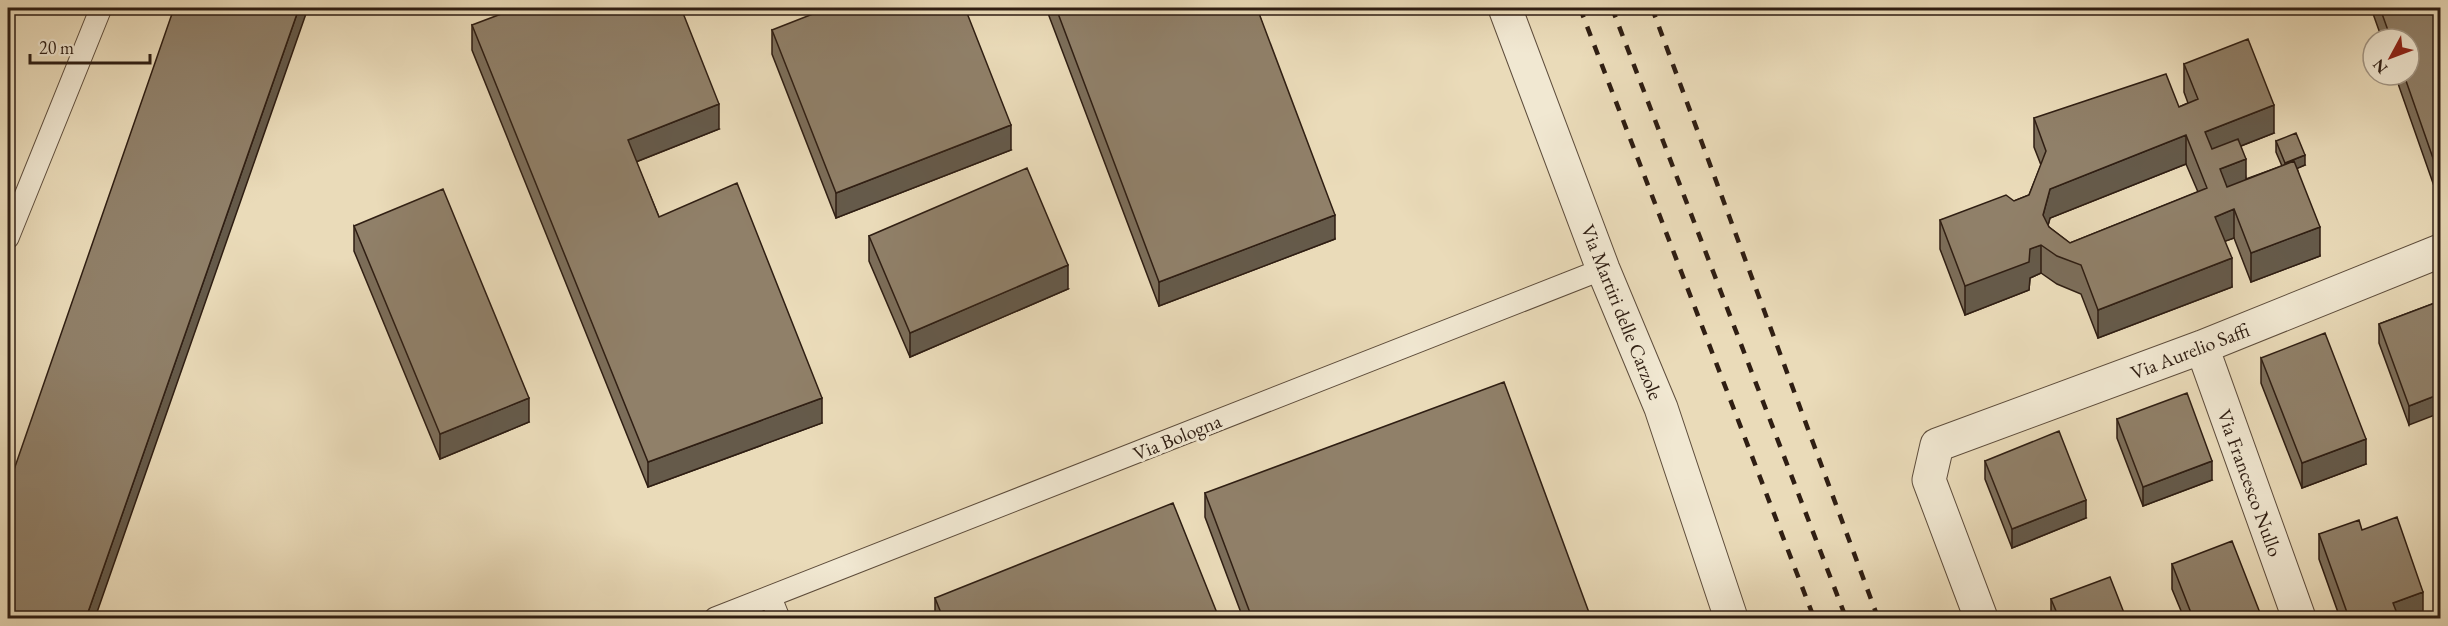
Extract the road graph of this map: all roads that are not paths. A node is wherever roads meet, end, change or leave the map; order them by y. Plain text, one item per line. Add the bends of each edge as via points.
1 (101, 8) edge
2 (1505, 8) edge
3 (8, 238) edge
4 (2440, 251) edge
5 (1603, 269) junction
6 (2202, 347) junction
7 (771, 598) junction
8 (715, 618) edge
9 (779, 618) edge
10 (1731, 618) edge
11 (1981, 618) edge
12 (2299, 618) edge

1 - 3 lane
2 - 5 street, Via Martiri delle Carzole
4 - 6 street, Via Aurelio Saffi
5 - 7 lane, Via Bologna
5 - 10 street, Via Martiri delle Carzole via 1661,408
6 - 11 street, Via Aurelio Saffi via 1937,446 1929,480
6 - 12 street, Via Francesco Nullo
7 - 8 lane, Via Bologna
7 - 9 lane

